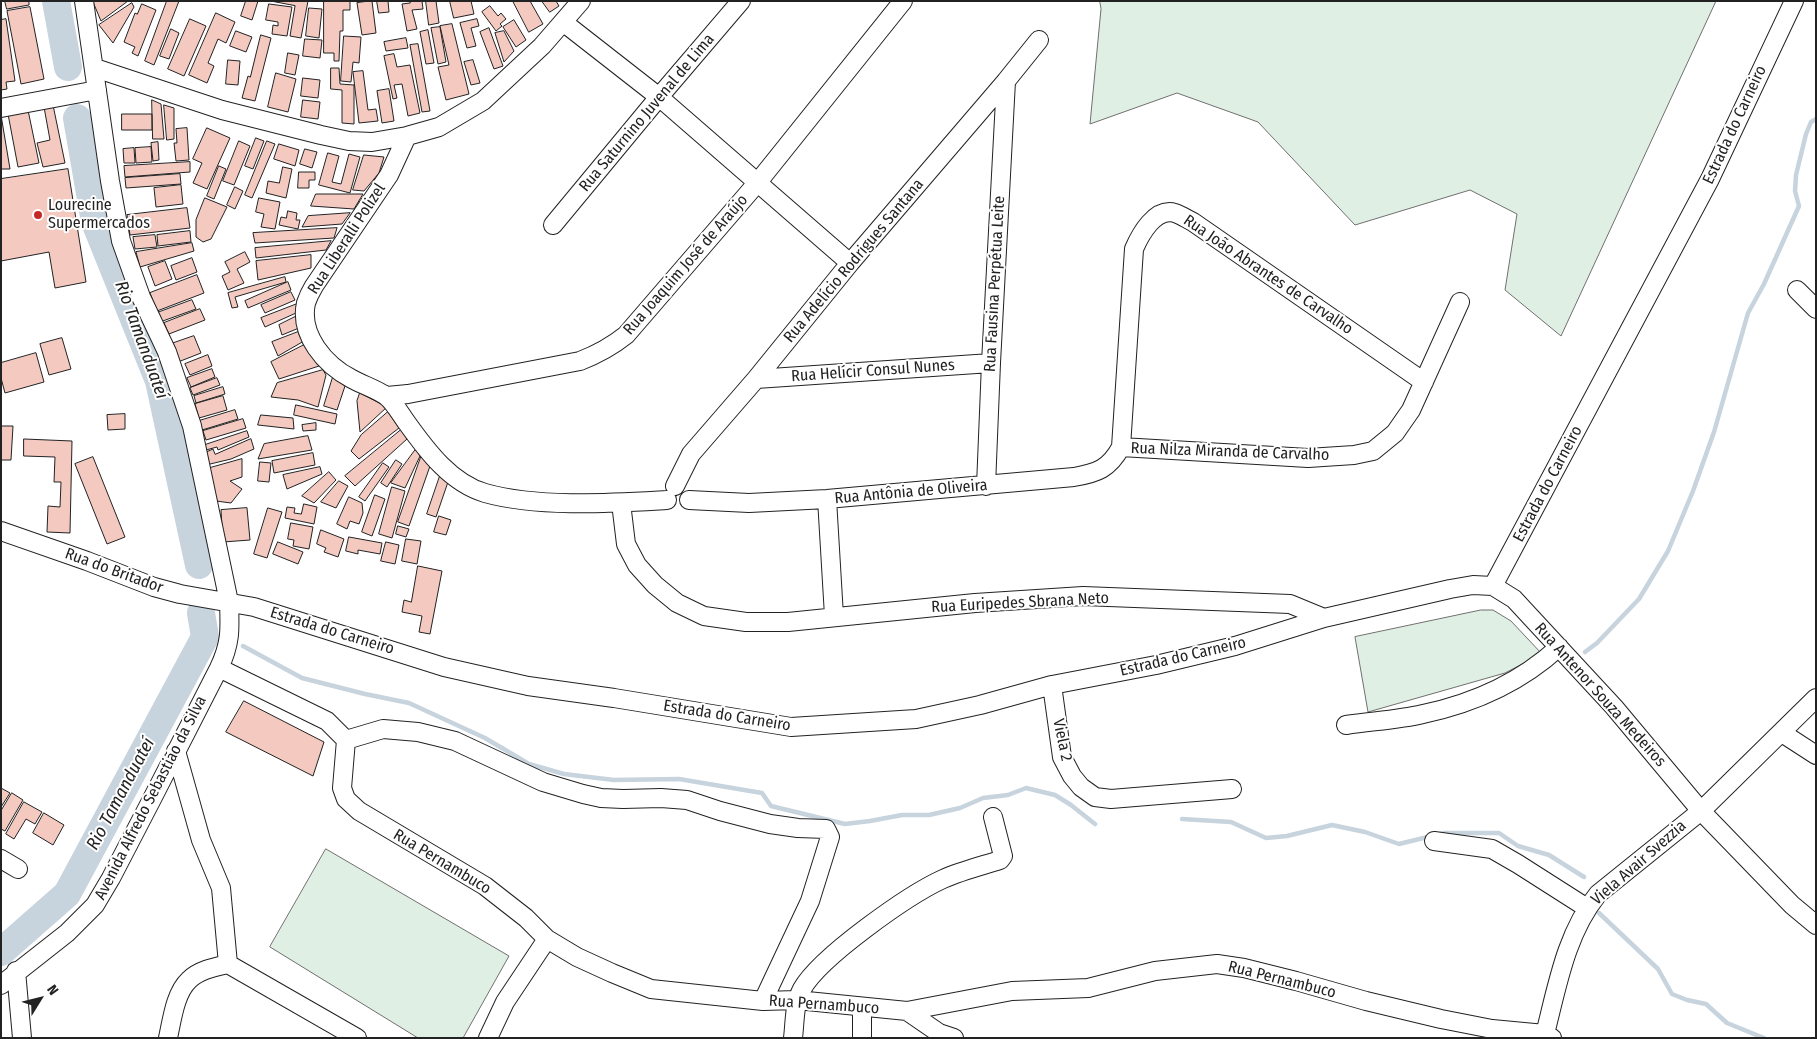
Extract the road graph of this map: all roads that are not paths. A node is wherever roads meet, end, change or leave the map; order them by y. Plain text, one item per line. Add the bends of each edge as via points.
1 (84, 1) edge
2 (581, 1) edge
3 (741, 1) edge
4 (902, 1) edge
5 (1794, 1) edge
6 (563, 22) junction
7 (1039, 40) dead end
8 (95, 68) junction
9 (1006, 82) junction
10 (98, 90) junction
11 (658, 97) junction
12 (1, 108) edge
13 (407, 136) junction
14 (758, 182) junction
15 (553, 225) dead end
16 (850, 263) junction
17 (1797, 290) dead end
18 (1460, 302) dead end
19 (1816, 309) edge
20 (991, 363) junction
21 (756, 379) junction
22 (1424, 382) junction
23 (387, 396) junction
24 (1120, 447) junction
25 (986, 486) junction
26 (671, 493) junction
27 (827, 499) junction
28 (621, 503) junction
29 (1, 531) edge
30 (1493, 586) junction
31 (228, 602) junction
32 (834, 616) junction
33 (1324, 618) junction
34 (1559, 646) junction
35 (219, 668) junction
36 (1052, 685) junction
37 (1816, 698) edge
38 (1346, 725) dead end
39 (1782, 732) junction
40 (346, 740) junction
41 (176, 751) junction
42 (1816, 755) edge
43 (1232, 790) dead end
44 (1701, 811) junction
45 (993, 817) dead end
46 (1434, 841) dead end
47 (1, 859) edge
48 (18, 869) dead end
49 (1587, 908) junction
50 (1816, 925) edge
51 (547, 939) junction
52 (228, 964) junction
53 (16, 971) junction
54 (1, 985) edge
55 (797, 1000) junction
56 (763, 1001) junction
57 (862, 1007) junction
58 (907, 1011) junction
59 (1549, 1036) edge
60 (22, 1038) edge
61 (168, 1038) edge
62 (357, 1038) edge
63 (488, 1038) edge
64 (793, 1038) edge
65 (862, 1038) edge
66 (954, 1038) edge

1 - 8 street, Avenida Alfredo Sebastião da Silva
2 - 6 street
3 - 11 street, Rua Saturnino Juvenal de Lima
4 - 14 street, Rua Joaquim José de Araújo
5 - 30 street, Estrada do Carneiro via 1710,179
6 - 11 street
6 - 13 street via 483,101 439,127
7 - 9 street, Rua Adelício Rodrigues Santana
8 - 10 street, Avenida Alfredo Sebastião da Silva
8 - 13 street via 222,110 321,135 372,142
9 - 16 street, Rua Adelício Rodrigues Santana
9 - 20 street, Rua Fausina Perpétua Leite
10 - 12 street
10 - 31 street, Avenida Alfredo Sebastião da Silva via 121,241 167,352 192,426
11 - 14 street
11 - 15 street, Rua Saturnino Juvenal de Lima
13 - 23 street, Rua Liberalli Polizel via 389,175 314,286 306,303 307,332 316,348 350,378
14 - 16 street
14 - 23 street, Rua Joaquim José de Araújo via 626,335 602,353 580,361
16 - 21 street, Rua Adelício Rodrigues Santana
17 - 19 street
18 - 22 street, Rua Nilza Miranda de Carvalho
20 - 21 street, Rua Helícir Consul Nunes
20 - 25 street, Rua Fausina Perpétua Leite
21 - 26 street, Rua Adelício Rodrigues Santana via 691,454
22 - 24 street, Rua Nilza Miranda de Carvalho via 1411,410 1395,433 1373,450 1354,455 1308,458
22 - 24 street, Rua João Abrantes de Carvalho via 1193,222 1173,212 1163,214 1141,232 1134,249
23 - 28 street via 449,473 466,486 510,499
24 - 25 street, Rua Antônia de Oliveira via 1112,462 1094,474
25 - 27 street, Rua Antônia de Oliveira
26 - 27 street, Rua Antônia de Oliveira via 682,487 686,489 688,500 749,503
26 - 28 street
27 - 32 street
28 - 32 street, Rua Euripedes Sbrana Neto via 626,544 636,565 677,602 704,616 746,622 788,622
29 - 31 street, Rua do Britador via 154,587
30 - 33 street, Estrada do Carneiro via 1450,588
30 - 34 street, Rua Antenor Souza Medeiros via 1514,599
31 - 35 street, Avenida Alfredo Sebastião da Silva via 230,632
31 - 36 street, Estrada do Carneiro via 254,607 444,667 528,686 791,727 916,719
32 - 33 street, Rua Euripedes Sbrana Neto via 1083,596 1290,604
33 - 36 street, Estrada do Carneiro via 1235,646
34 - 38 street via 1524,675 1471,700 1423,714
34 - 44 street, Rua Antenor Souza Medeiros
35 - 40 street via 327,720
35 - 41 street, Avenida Alfredo Sebastião da Silva
36 - 43 street, Viela 2 via 1062,757 1081,787 1095,797 1111,799
37 - 39 street, Viela Avair Svezzia
39 - 42 street
39 - 44 street, Viela Avair Svezzia
40 - 51 street, Rua Pernambuco via 342,788 346,799 378,823 485,886
40 - 56 street via 383,729 418,732 455,740 543,782 575,792 623,800 687,800 770,824 826,829 830,837 810,900
41 - 52 street via 201,840 222,888
41 - 53 street, Avenida Alfredo Sebastião da Silva via 95,905 67,933
44 - 49 street, Viela Avair Svezzia via 1598,894
44 - 50 street, Rua Antenor Souza Medeiros
45 - 55 street via 1003,856 1000,860 942,880 916,893 838,951 816,972
46 - 49 street via 1492,849
47 - 48 street
49 - 59 street, Viela Avair Svezzia via 1560,975
51 - 56 street, Rua Pernambuco via 577,957 651,989
51 - 63 street via 505,1002
52 - 61 street via 206,970 188,980 178,996
52 - 62 street
53 - 54 street, Avenida Alfredo Sebastião da Silva
53 - 60 street
55 - 56 street, Rua Pernambuco
55 - 57 street, Rua Pernambuco
55 - 64 street
57 - 58 street, Rua Pernambuco
57 - 65 street
58 - 59 street, Rua Pernambuco via 1012,990 1088,988 1155,971 1217,964 1296,981 1441,1020
58 - 66 street via 939,1033

